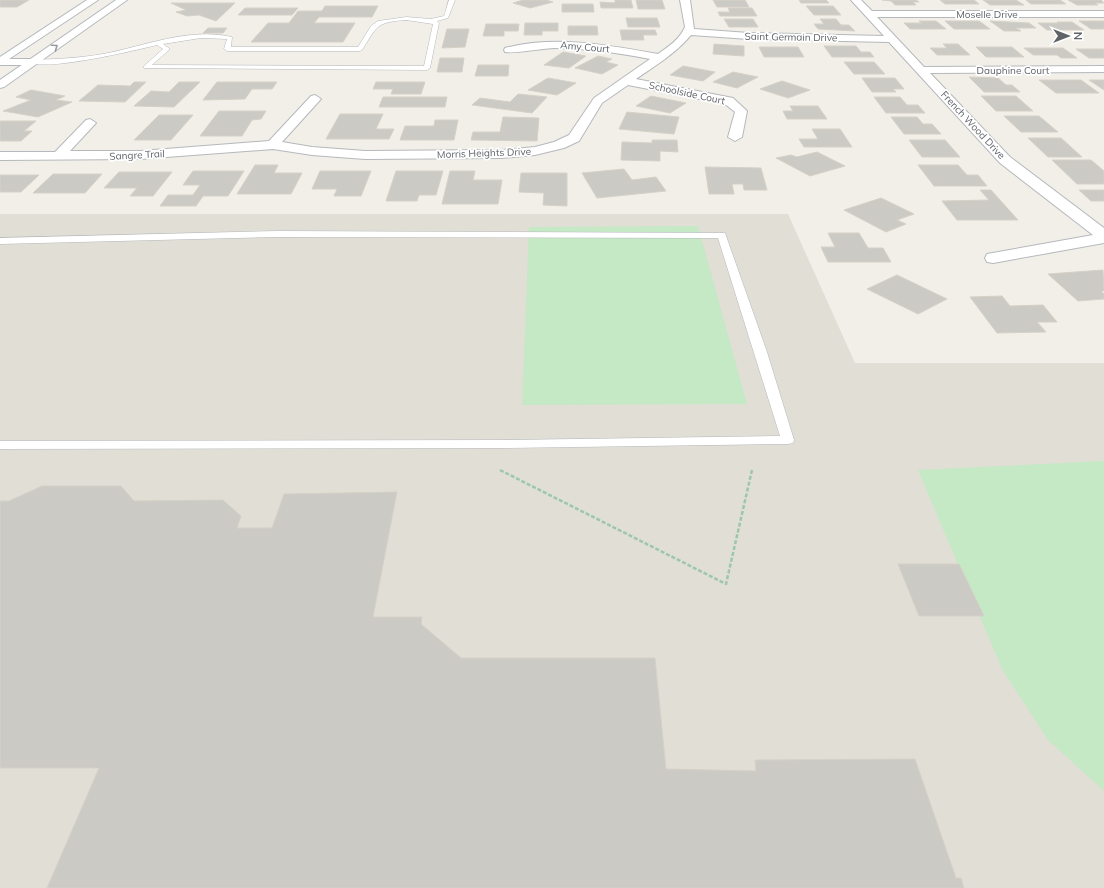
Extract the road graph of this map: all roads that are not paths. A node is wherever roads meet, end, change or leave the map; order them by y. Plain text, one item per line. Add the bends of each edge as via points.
1 (93, 0) edge
2 (122, 0) edge
3 (452, 0) edge
4 (684, 0) edge
5 (856, 0) edge
6 (870, 14) junction
7 (1104, 14) edge
8 (432, 21) junction
9 (688, 32) junction
10 (893, 39) junction
11 (159, 44) junction
12 (509, 50) dead end
13 (661, 58) junction
14 (0, 62) edge
15 (33, 62) junction
16 (922, 70) junction
17 (1104, 70) edge
18 (626, 81) junction
19 (0, 85) edge
20 (315, 99) dead end
21 (90, 123) dead end
22 (734, 138) dead end
23 (273, 145) junction
24 (0, 156) edge
25 (58, 156) junction
26 (1104, 237) edge
27 (0, 241) edge
28 (993, 258) dead end
29 (0, 445) edge

1 - 14 street
15 -> 2 street
3 - 8 lane via 446,17
4 - 9 street via 690,27
5 - 6 street, French Wood Drive
6 - 7 street, Moselle Drive
6 - 10 street, French Wood Drive
8 - 11 lane via 399,19 379,23 374,26 360,49 227,49 230,38 225,37 189,38
8 - 11 lane via 436,24 436,29 428,68 146,67 167,49
9 - 10 street, Saint Germain Drive
9 - 13 street, Morris Heights Drive
10 - 16 street, French Wood Drive
11 - 15 lane via 87,59
12 - 13 street, Amy Court via 535,45 569,44
13 - 18 street, Morris Heights Drive
14 - 15 street
15 - 19 street
16 - 17 street, Dauphine Court
16 - 26 street, French Wood Drive via 1005,160
18 - 22 street, Schoolside Court via 729,101 741,111
18 - 23 street, Morris Heights Drive via 598,100 574,138 559,145 534,151 501,154 365,155
20 - 23 street
21 - 25 street
23 - 25 street, Sangre Trail via 140,155
24 - 25 street, Sangre Trail
26 - 28 street
27 - 29 lane via 278,234 722,235 788,440

